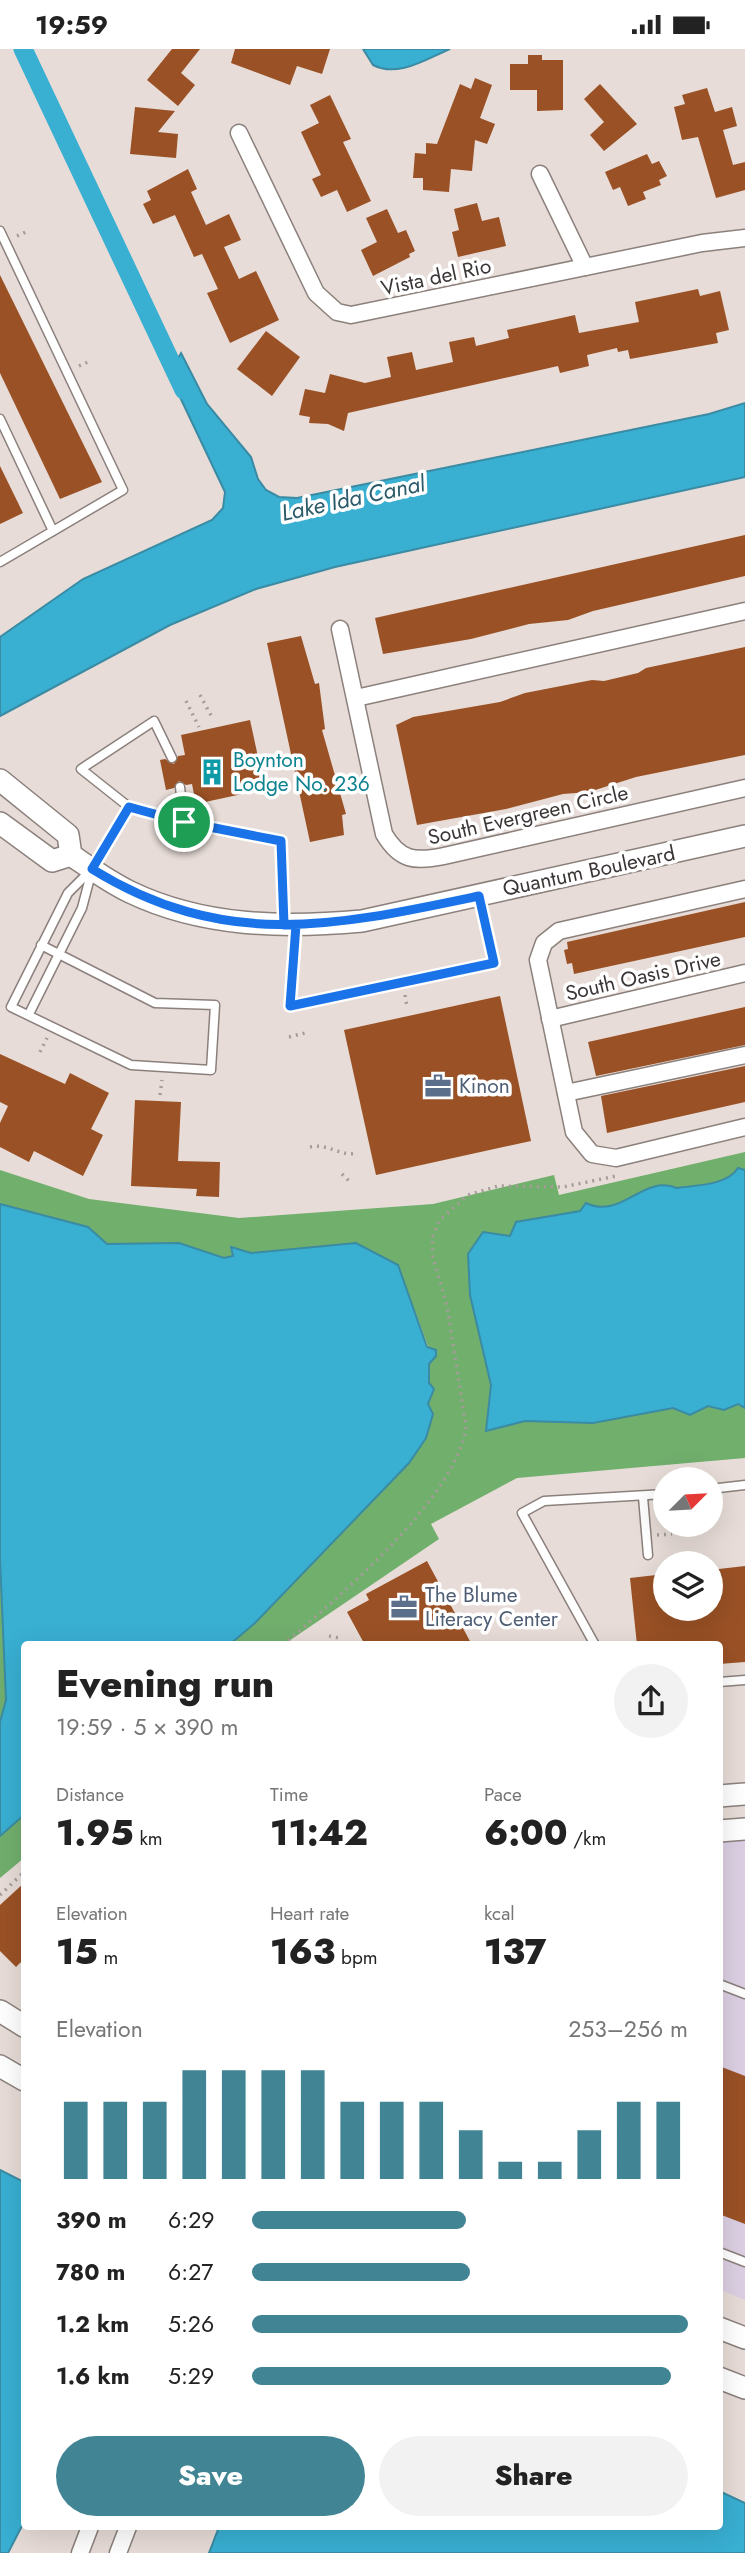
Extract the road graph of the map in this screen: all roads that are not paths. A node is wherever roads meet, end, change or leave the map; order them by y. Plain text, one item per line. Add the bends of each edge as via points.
1 (239, 133) dead end
2 (540, 174) dead end
3 (0, 231) edge
4 (745, 238) edge
5 (585, 267) junction
6 (0, 419) edge
7 (53, 531) junction
8 (0, 562) edge
9 (745, 611) edge
10 (340, 629) dead end
11 (356, 698) junction
12 (172, 758) dead end
13 (0, 780) edge
14 (180, 787) dead end
15 (745, 788) edge
16 (129, 807) junction
17 (184, 822) junction
18 (0, 824) edge
19 (745, 836) edge
20 (71, 855) junction
21 (92, 869) junction
22 (745, 889) edge
23 (479, 896) junction
24 (290, 925) junction
25 (41, 945) junction
26 (60, 954) junction
27 (745, 973) edge
28 (29, 1014) junction
29 (550, 1019) junction
30 (745, 1055) edge
31 (566, 1093) junction
32 (745, 1127) edge
33 (745, 1485) edge
34 (723, 1488) edge
35 (653, 1496) edge
36 (643, 1497) junction
37 (648, 1555) dead end
38 (593, 1641) edge
39 (745, 1680) edge
40 (723, 1682) edge
41 (745, 1794) edge
42 (723, 1796) edge
43 (745, 1829) edge
44 (723, 1831) edge
45 (723, 1986) edge
46 (745, 1994) edge
47 (0, 2011) edge
48 (21, 2025) edge
49 (0, 2066) edge
50 (21, 2078) edge
51 (723, 2254) edge
52 (745, 2262) edge
53 (723, 2330) edge
54 (745, 2338) edge
55 (723, 2380) edge
56 (745, 2388) edge
57 (89, 2530) edge
58 (127, 2530) edge
59 (80, 2553) edge
60 (118, 2553) edge

1 - 5 street, Vista del Rio via 316,293 337,312 365,314
2 - 5 street
3 - 7 lane via 123,490
4 - 5 street, Vista del Rio
6 - 7 lane
7 - 8 lane
9 - 11 street
10 - 11 street, South Evergreen Circle
11 - 15 street, South Evergreen Circle via 384,834 400,855 411,860
12 - 16 lane via 154,721 81,769
13 - 20 street, Quantum Boulevard via 68,835
14 - 17 lane
16 - 17 lane
16 - 21 lane
17 - 24 lane via 281,841
18 - 20 street, Quantum Boulevard via 52,861
19 - 23 street, Quantum Boulevard
20 - 21 street, Quantum Boulevard
21 - 24 street, Quantum Boulevard via 127,891 160,904 227,921
21 - 25 lane via 68,894
21 - 26 lane via 85,903
22 - 29 street via 550,936 538,960
23 - 24 street, Quantum Boulevard via 362,921
23 - 24 lane via 494,963 290,1006
25 - 26 lane
25 - 28 lane via 10,1007
26 - 28 lane
26 - 28 lane via 155,1003 215,1005 211,1070 131,1065
27 - 29 street, South Oasis Drive
29 - 31 street
30 - 31 street
31 - 32 street via 574,1132 583,1146 604,1158
33 - 34 lane
35 - 36 lane
36 - 37 lane
36 - 38 lane via 544,1501 522,1513
39 - 40 lane
41 - 42 street
43 - 44 street
45 - 46 lane
47 - 48 street
49 - 50 street
51 - 52 lane
53 - 54 street
55 - 56 street
57 - 59 street
58 - 60 street

